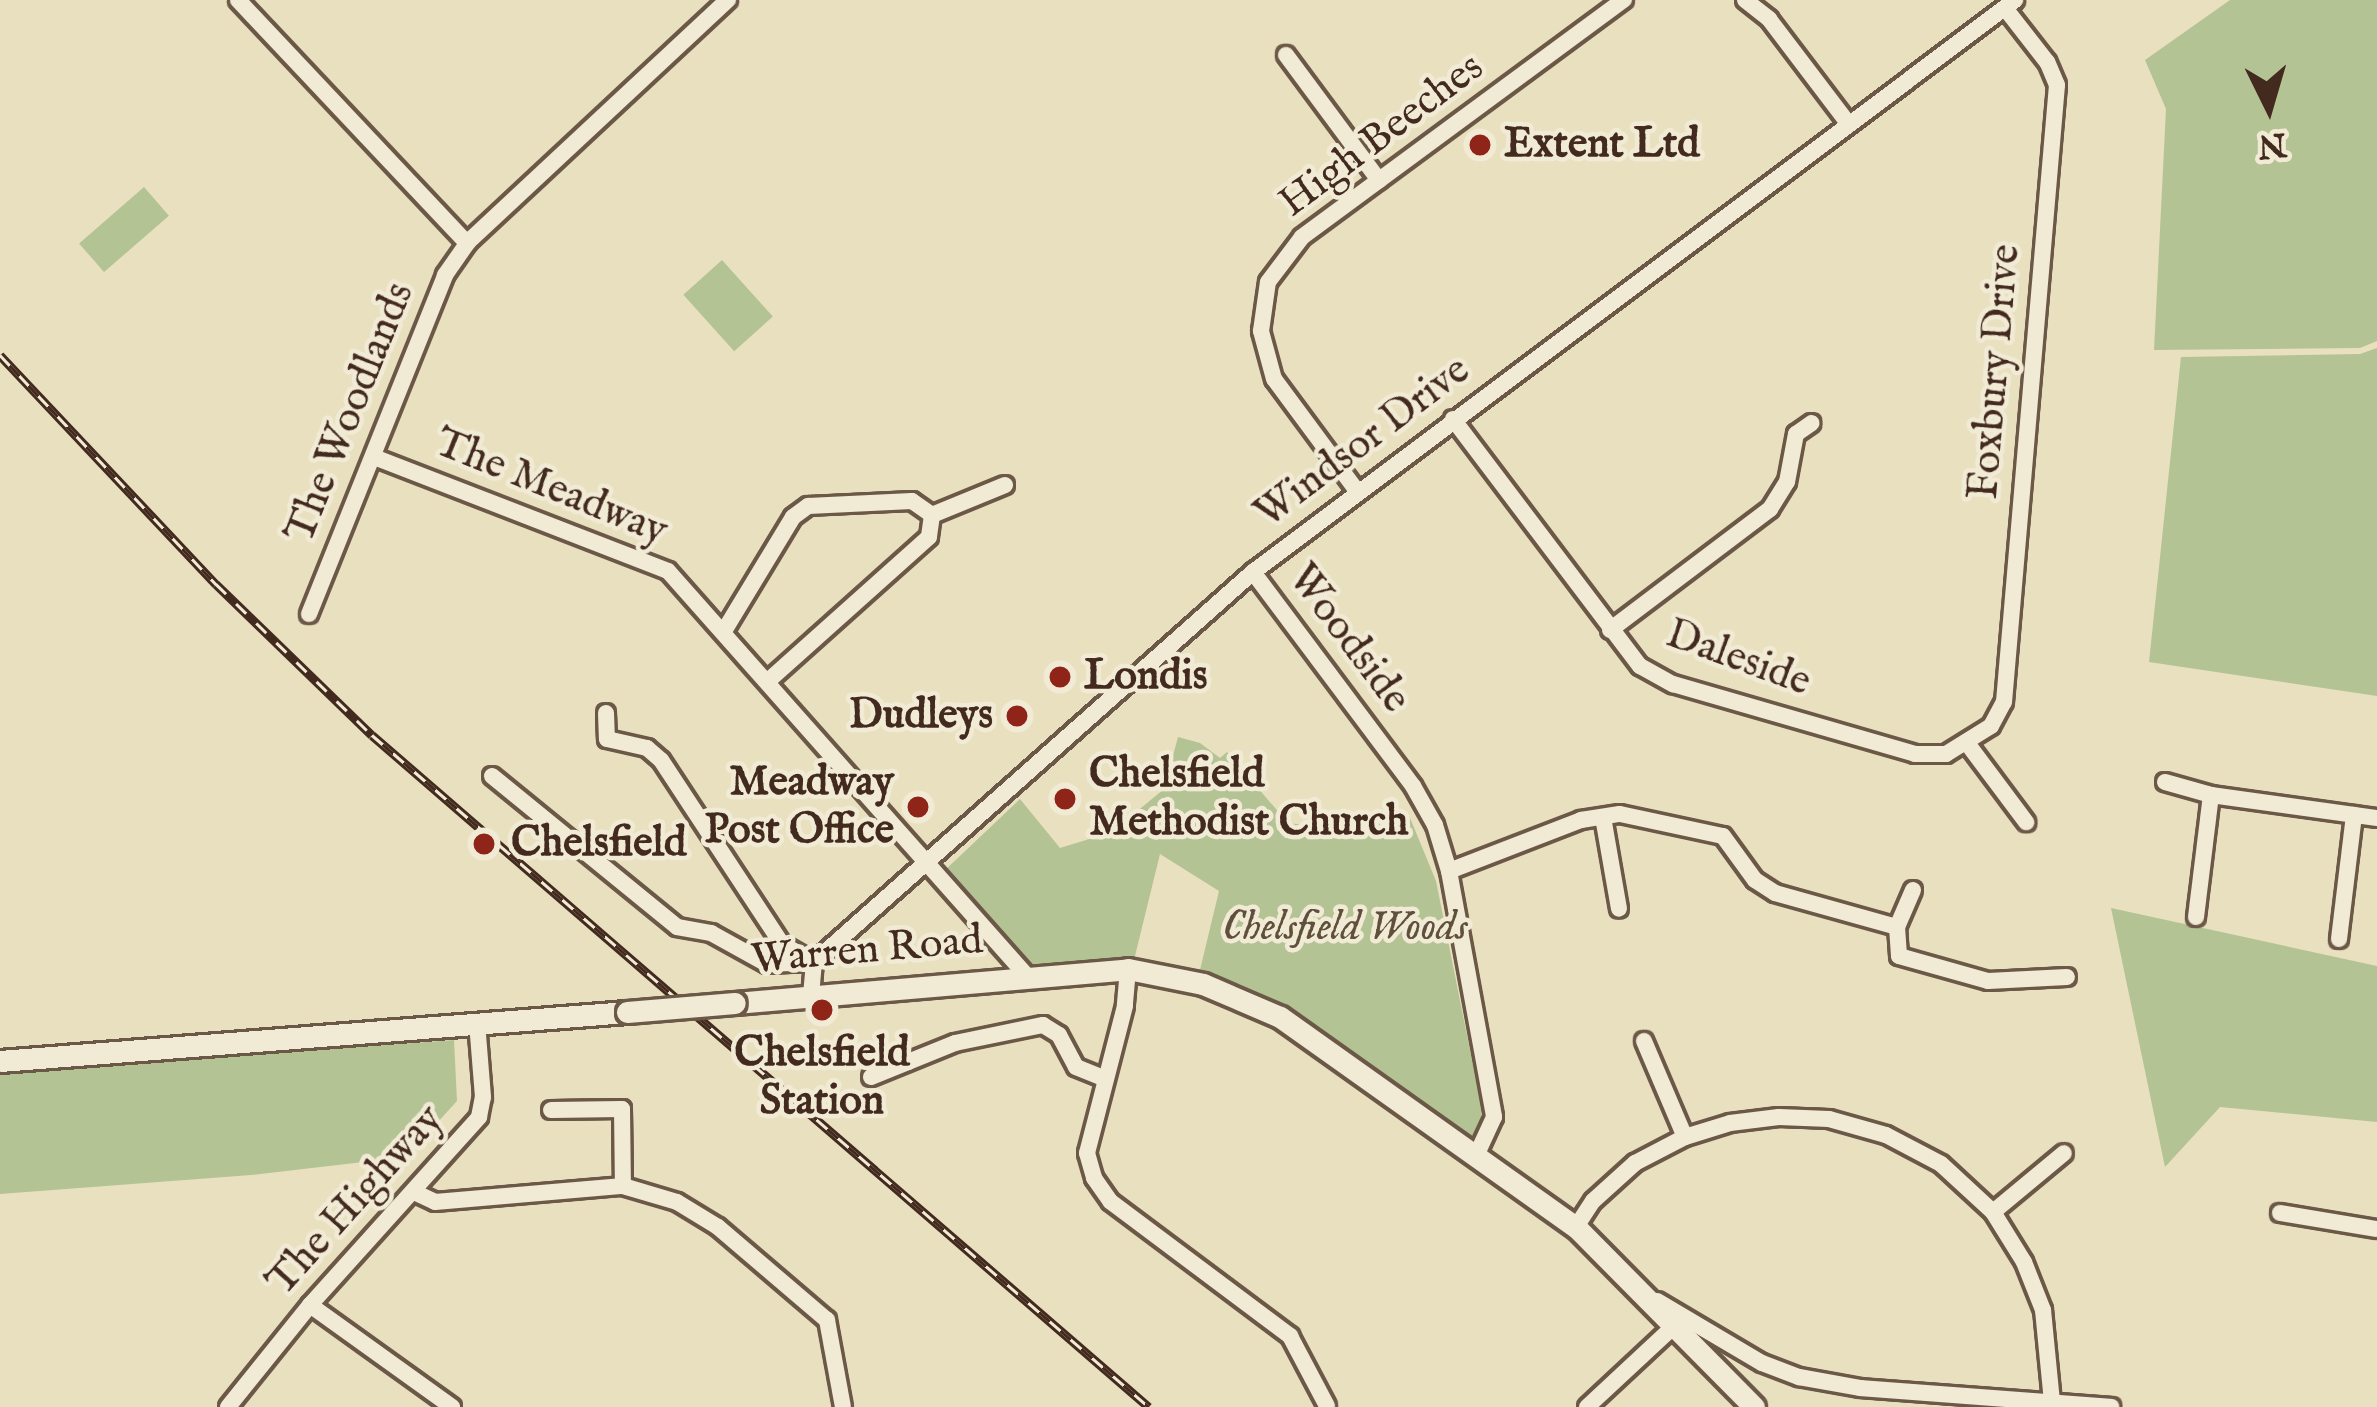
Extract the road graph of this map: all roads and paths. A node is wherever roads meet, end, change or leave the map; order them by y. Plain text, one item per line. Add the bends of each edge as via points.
1 (238, 0) edge
2 (728, 0) edge
3 (1624, 0) edge
4 (1745, 0) edge
5 (2010, 4) edge
6 (1286, 55) dead end
7 (1848, 124) junction
8 (1378, 180) junction
9 (467, 243) junction
10 (1453, 419) junction
11 (1811, 423) dead end
12 (374, 458) junction
13 (1005, 485) dead end
14 (1357, 491) junction
15 (932, 515) junction
16 (1253, 572) junction
17 (309, 614) dead end
18 (1610, 630) junction
19 (724, 631) junction
20 (768, 681) junction
21 (606, 713) dead end
22 (1967, 743) junction
23 (492, 776) dead end
24 (2164, 782) dead end
25 (2211, 795) junction
26 (2354, 815) junction
27 (1603, 817) junction
28 (2377, 818) edge
29 (2026, 822) dead end
30 (928, 864) junction
31 (1449, 871) junction
32 (1913, 890) dead end
33 (1619, 909) dead end
34 (2196, 917) dead end
35 (1897, 927) junction
36 (2339, 939) dead end
37 (814, 962) junction
38 (1128, 969) junction
39 (2058, 972) dead end
40 (1027, 976) junction
41 (811, 996) junction
42 (477, 1023) junction
43 (1644, 1042) dead end
44 (0, 1061) edge
45 (871, 1077) dead end
46 (1106, 1079) junction
47 (551, 1111) dead end
48 (1685, 1137) junction
49 (2064, 1153) dead end
50 (1476, 1156) junction
51 (623, 1186) junction
52 (414, 1192) junction
53 (1993, 1212) junction
54 (2280, 1214) dead end
55 (1576, 1227) junction
56 (2377, 1228) edge
57 (1640, 1291) junction
58 (310, 1305) junction
59 (1671, 1329) junction
60 (2052, 1402) junction
61 (2020, 1403) edge
62 (1327, 1406) edge
63 (228, 1407) edge
64 (452, 1407) edge
65 (843, 1407) edge
66 (1587, 1407) edge
67 (1754, 1407) edge
68 (2111, 1407) edge

1 - 9 street
2 - 9 street, The Woodlands
3 - 8 street, High Beeches
4 - 7 street via 1769,19
5 - 7 street, Windsor Drive
5 - 22 street, Foxbury Drive via 2056,86 2004,702 1991,726
6 - 8 street
7 - 10 street, Windsor Drive
8 - 14 street, High Beeches via 1302,237 1268,282 1261,331 1274,379
9 - 12 street, The Woodlands via 445,275
10 - 14 street, Windsor Drive
10 - 18 street, Daleside
11 - 18 street via 1796,434 1787,482 1770,509
12 - 17 street, The Woodlands
12 - 19 street, The Meadway via 668,571
13 - 15 street
14 - 16 street, Windsor Drive
15 - 19 street via 912,501 808,506 793,517
15 - 20 street via 929,537
16 - 30 street, Windsor Drive
16 - 31 street, Woodside via 1413,786
18 - 22 street, Daleside via 1640,666 1672,684 1916,754 1946,754
19 - 20 street, The Meadway
20 - 30 street, The Meadway
21 - 37 street via 607,739 647,748 661,760 782,944
22 - 29 street
23 - 37 street via 677,927 711,933 767,964
24 - 25 street
25 - 26 street
25 - 34 street
26 - 28 street
26 - 36 street
27 - 31 street
27 - 33 street
27 - 35 street via 1723,836 1755,880 1775,893
30 - 37 street, Windsor Drive
30 - 40 street, The Meadway
31 - 50 street, Woodside via 1494,1117
32 - 35 street
35 - 39 street via 1899,956 1988,981
37 - 41 street
38 - 40 street, Warren Road
38 - 46 street
38 - 50 street, Warren Road via 1203,984 1280,1017
40 - 41 street, Warren Road
41 - 42 street, Warren Road, bridge
42 - 44 street, Warren Road
42 - 52 street, The Highway via 478,1117
43 - 48 street
45 - 46 street via 955,1043 1043,1025 1059,1035 1076,1067
46 - 62 street via 1087,1153 1094,1178 1111,1202 1290,1336
47 - 51 street via 622,1109
48 - 53 street via 1779,1117 1829,1119 1886,1135 1941,1164
48 - 55 street via 1635,1163
49 - 53 street
50 - 55 street, Warren Road
51 - 52 street via 435,1202
51 - 65 street via 698,1214 806,1297 826,1320
52 - 58 street, The Highway
53 - 60 street via 2043,1310
54 - 56 street
55 - 57 street, Warren Road
57 - 59 street, Warren Road
57 - 61 street, Warren Road via 1799,1377
58 - 63 street, The Highway
58 - 64 street
59 - 66 street
59 - 67 street, Warren Road
60 - 61 street, Warren Road
60 - 68 street, Warren Road

